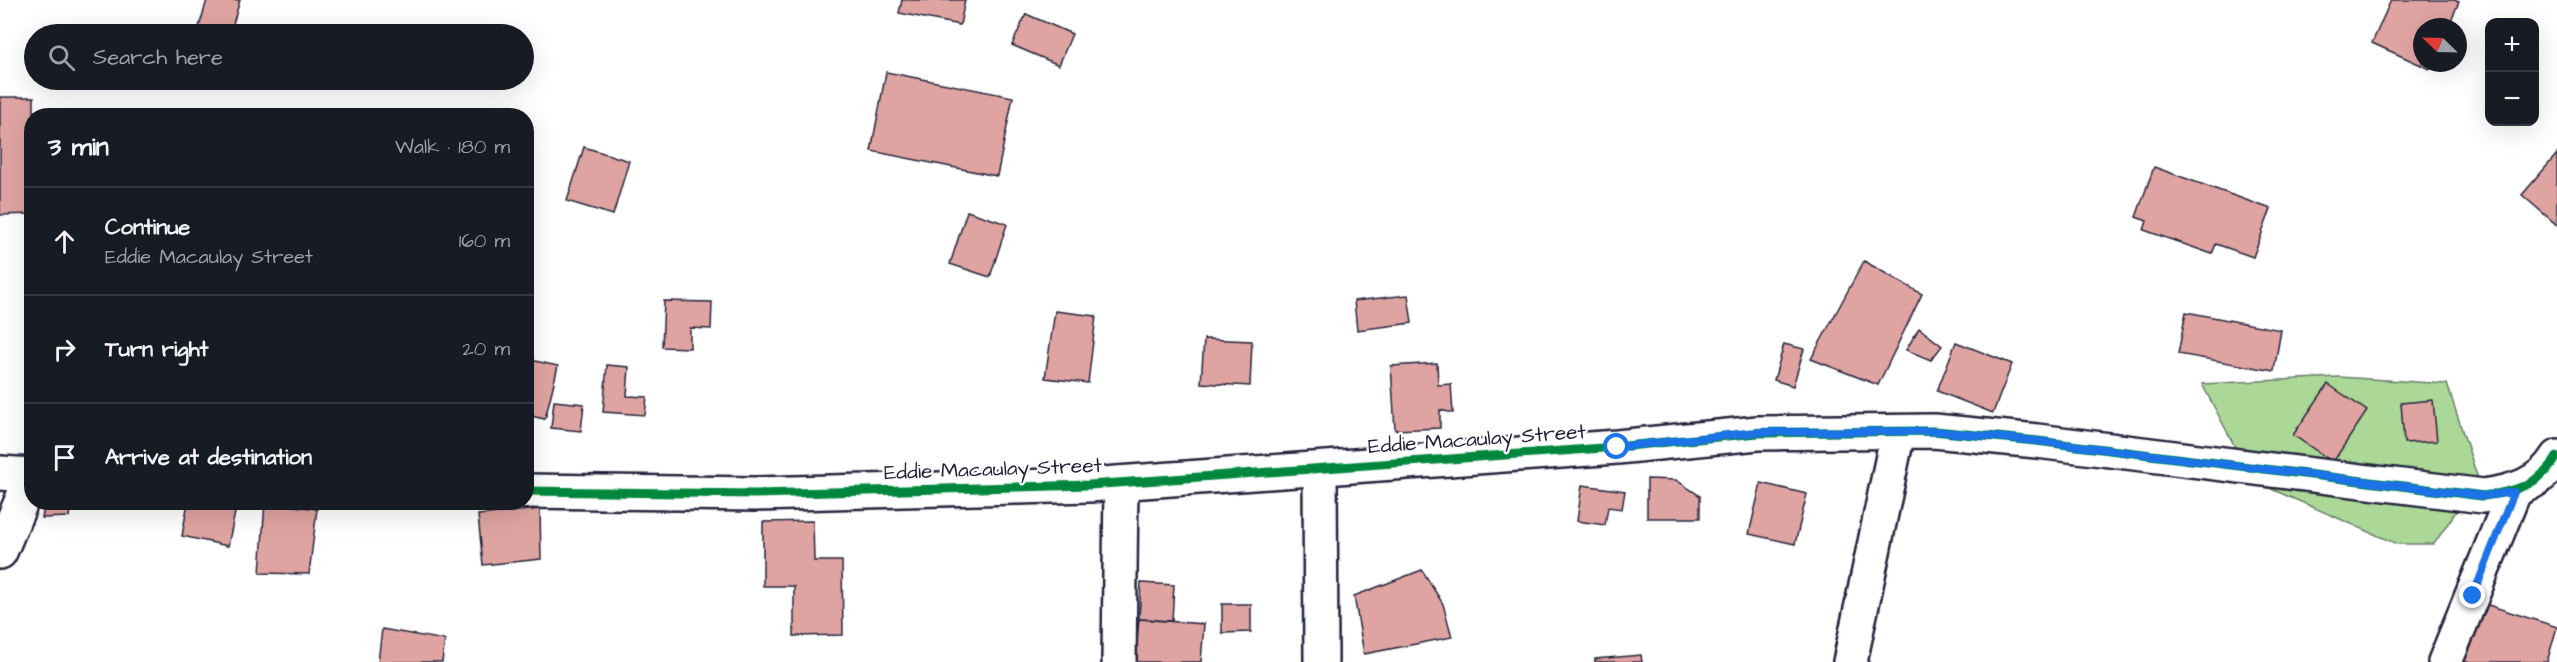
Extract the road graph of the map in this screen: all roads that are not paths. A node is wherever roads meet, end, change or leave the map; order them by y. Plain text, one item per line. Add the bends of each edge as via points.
1 (1898, 432) junction
2 (2557, 457) edge
3 (1320, 469) junction
4 (0, 473) edge
5 (24, 474) edge
6 (1121, 483) junction
7 (534, 491) edge
8 (2514, 492) junction
9 (24, 494) edge
10 (0, 552) edge
11 (1119, 662) edge
12 (1321, 662) edge
13 (1851, 662) edge
14 (2445, 662) edge

1 - 3 street, Eddie Macaulay Street via 1758,432 1617,447
1 - 8 street, Eddie Macaulay Street via 1934,431 2037,441 2483,496
1 - 13 street
2 - 8 street, Eddie Macaulay Street via 2538,479
3 - 6 street, Eddie Macaulay Street
3 - 12 street
4 - 5 street
6 - 7 street, Eddie Macaulay Street via 756,494
6 - 11 street
8 - 14 street
9 - 10 street

